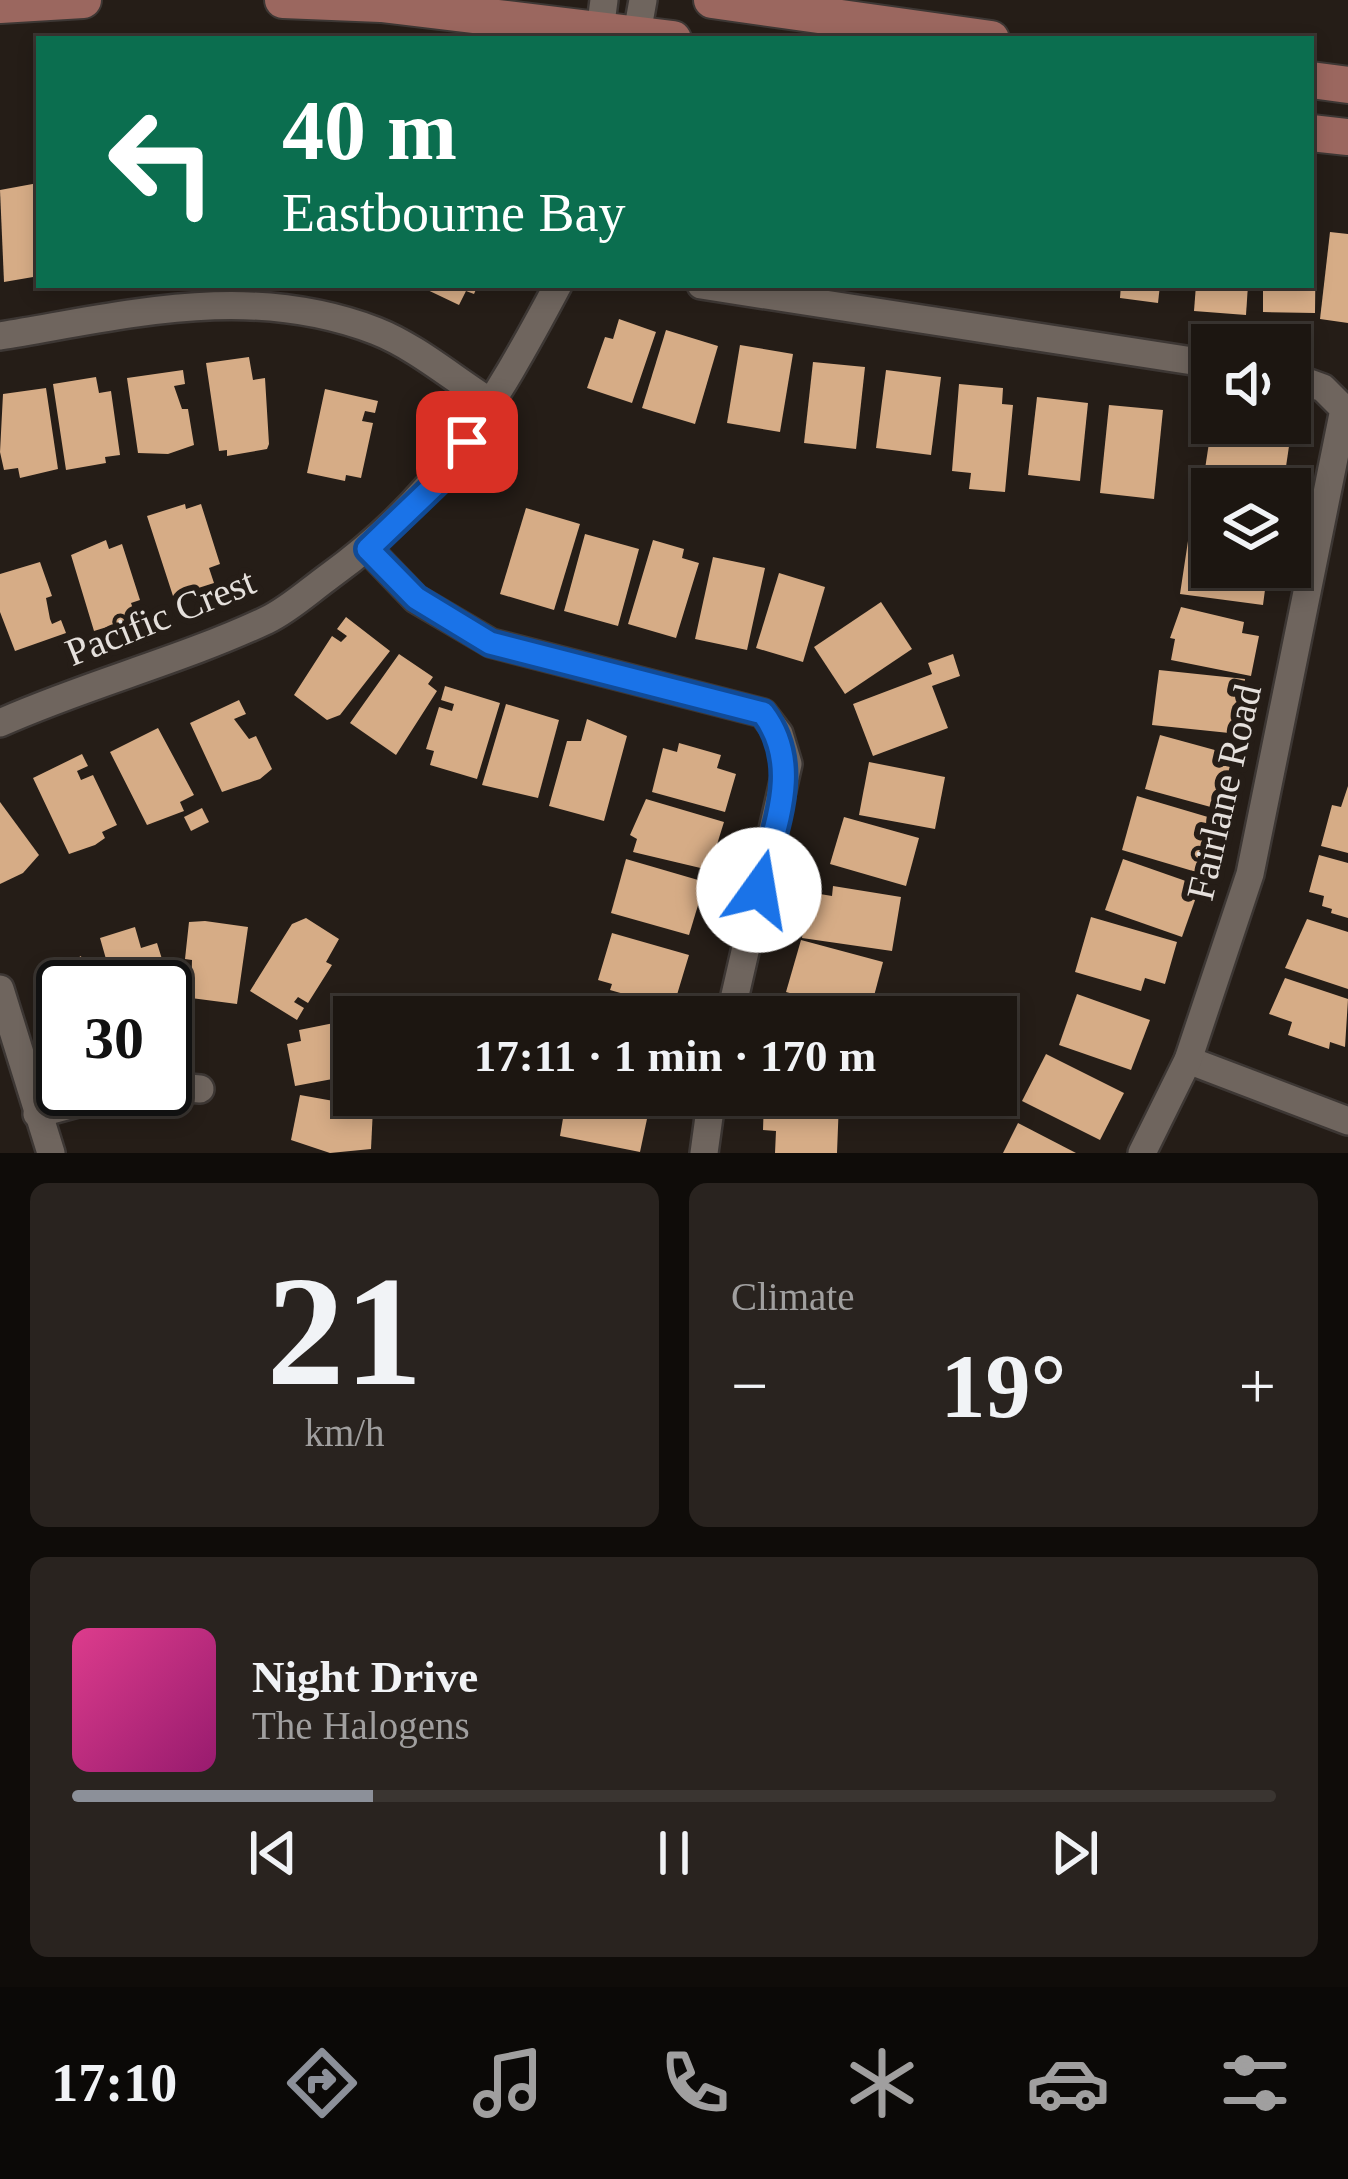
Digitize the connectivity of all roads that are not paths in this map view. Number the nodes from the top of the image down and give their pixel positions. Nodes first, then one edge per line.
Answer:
1 (83, 0) edge
2 (283, 0) edge
3 (712, 0) edge
4 (0, 5) edge
5 (601, 22) edge
6 (648, 28) edge
7 (970, 36) edge
8 (1314, 80) edge
9 (1348, 85) edge
10 (1314, 133) edge
11 (1348, 137) edge
12 (556, 288) edge
13 (720, 288) edge
14 (0, 336) edge
15 (1191, 361) edge
16 (1311, 384) edge
17 (495, 405) junction
18 (368, 549) junction
19 (0, 722) edge
20 (0, 989) edge
21 (735, 996) edge
22 (1188, 1060) junction
23 (192, 1089) edge
24 (200, 1090) dead end
25 (36, 1111) edge
26 (38, 1116) edge
27 (709, 1116) edge
28 (1348, 1120) edge
29 (51, 1153) edge
30 (704, 1153) edge
31 (1142, 1153) edge

1 - 4 main road
2 - 5 main road
3 - 7 main road
5 - 6 main road
8 - 9 main road
10 - 11 main road
12 - 17 street, Pacific Crest
13 - 15 street
14 - 17 street
16 - 22 street, Fairlane Road
17 - 18 street, Pacific Crest
18 - 19 street, Pacific Crest
18 - 21 street
20 - 25 street
22 - 28 street
22 - 31 street, Fairlane Road
23 - 24 street
26 - 29 street
27 - 30 street

